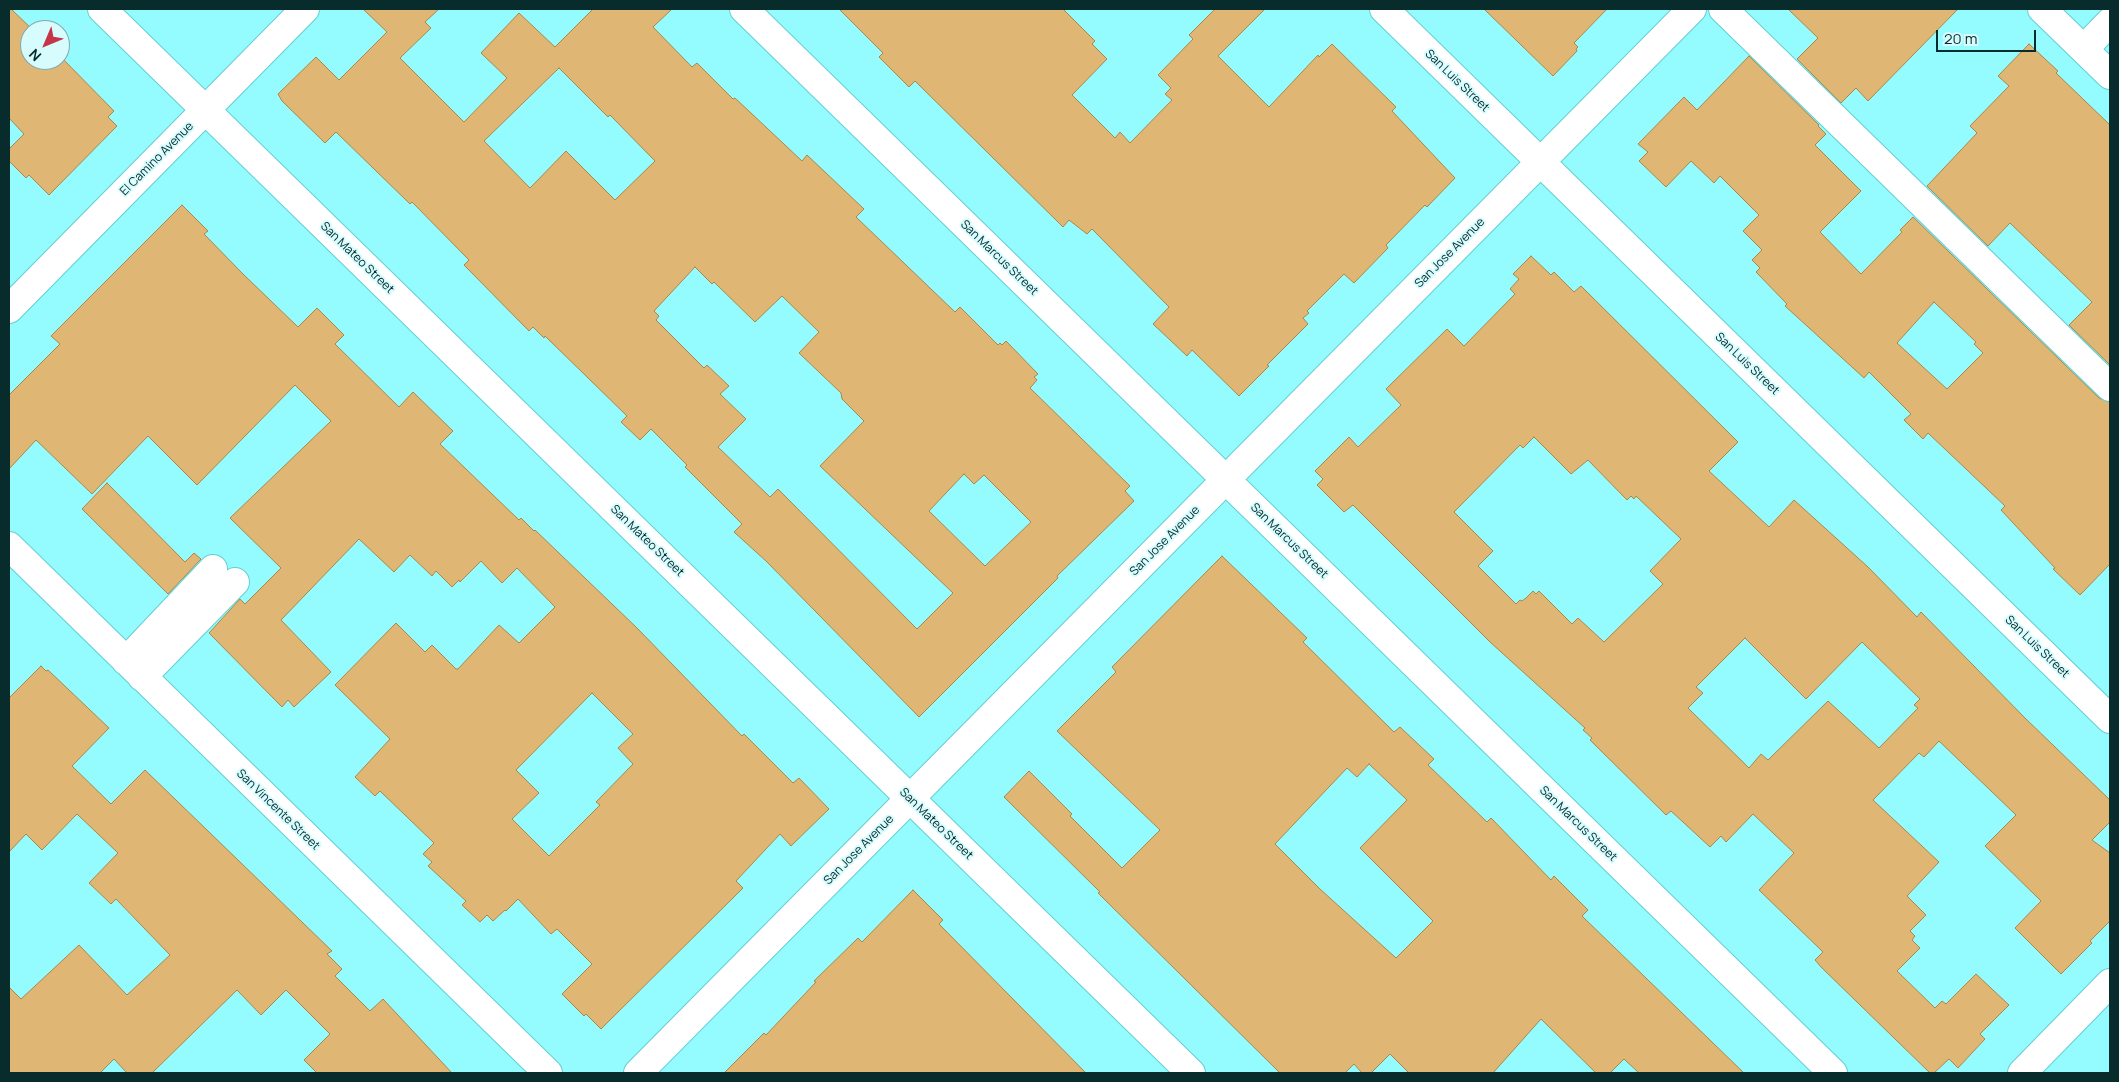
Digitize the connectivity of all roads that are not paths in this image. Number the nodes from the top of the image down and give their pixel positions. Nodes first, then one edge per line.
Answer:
1 (102, 9) edge
2 (305, 9) edge
3 (744, 9) edge
4 (1384, 9) edge
5 (1692, 9) edge
6 (1723, 9) edge
7 (2042, 9) edge
8 (2110, 22) edge
9 (2084, 49) junction
10 (2110, 75) edge
11 (205, 110) junction
12 (1541, 162) junction
13 (9, 309) edge
14 (2110, 387) edge
15 (1226, 480) junction
16 (9, 546) edge
17 (224, 575) dead end
18 (134, 669) junction
19 (2110, 719) edge
20 (910, 799) junction
21 (2110, 983) edge
22 (548, 1073) edge
23 (638, 1073) edge
24 (1191, 1073) edge
25 (1833, 1073) edge
26 (2022, 1073) edge

1 - 11 street, San Mateo Street
2 - 11 street, El Camino Avenue
3 - 15 street, San Marcus Street
4 - 12 street, San Luis Street
5 - 12 street, San Jose Avenue
6 - 14 street
7 - 9 street
8 - 9 street
9 - 10 street
11 - 13 street, El Camino Avenue
11 - 20 street, San Mateo Street
12 - 15 street, San Jose Avenue
12 - 19 street, San Luis Street
15 - 20 street, San Jose Avenue
15 - 25 street, San Marcus Street
16 - 18 street, San Vincente Street
17 - 18 street
18 - 22 street, San Vincente Street
20 - 23 street, San Jose Avenue
20 - 24 street, San Mateo Street
21 - 26 street

